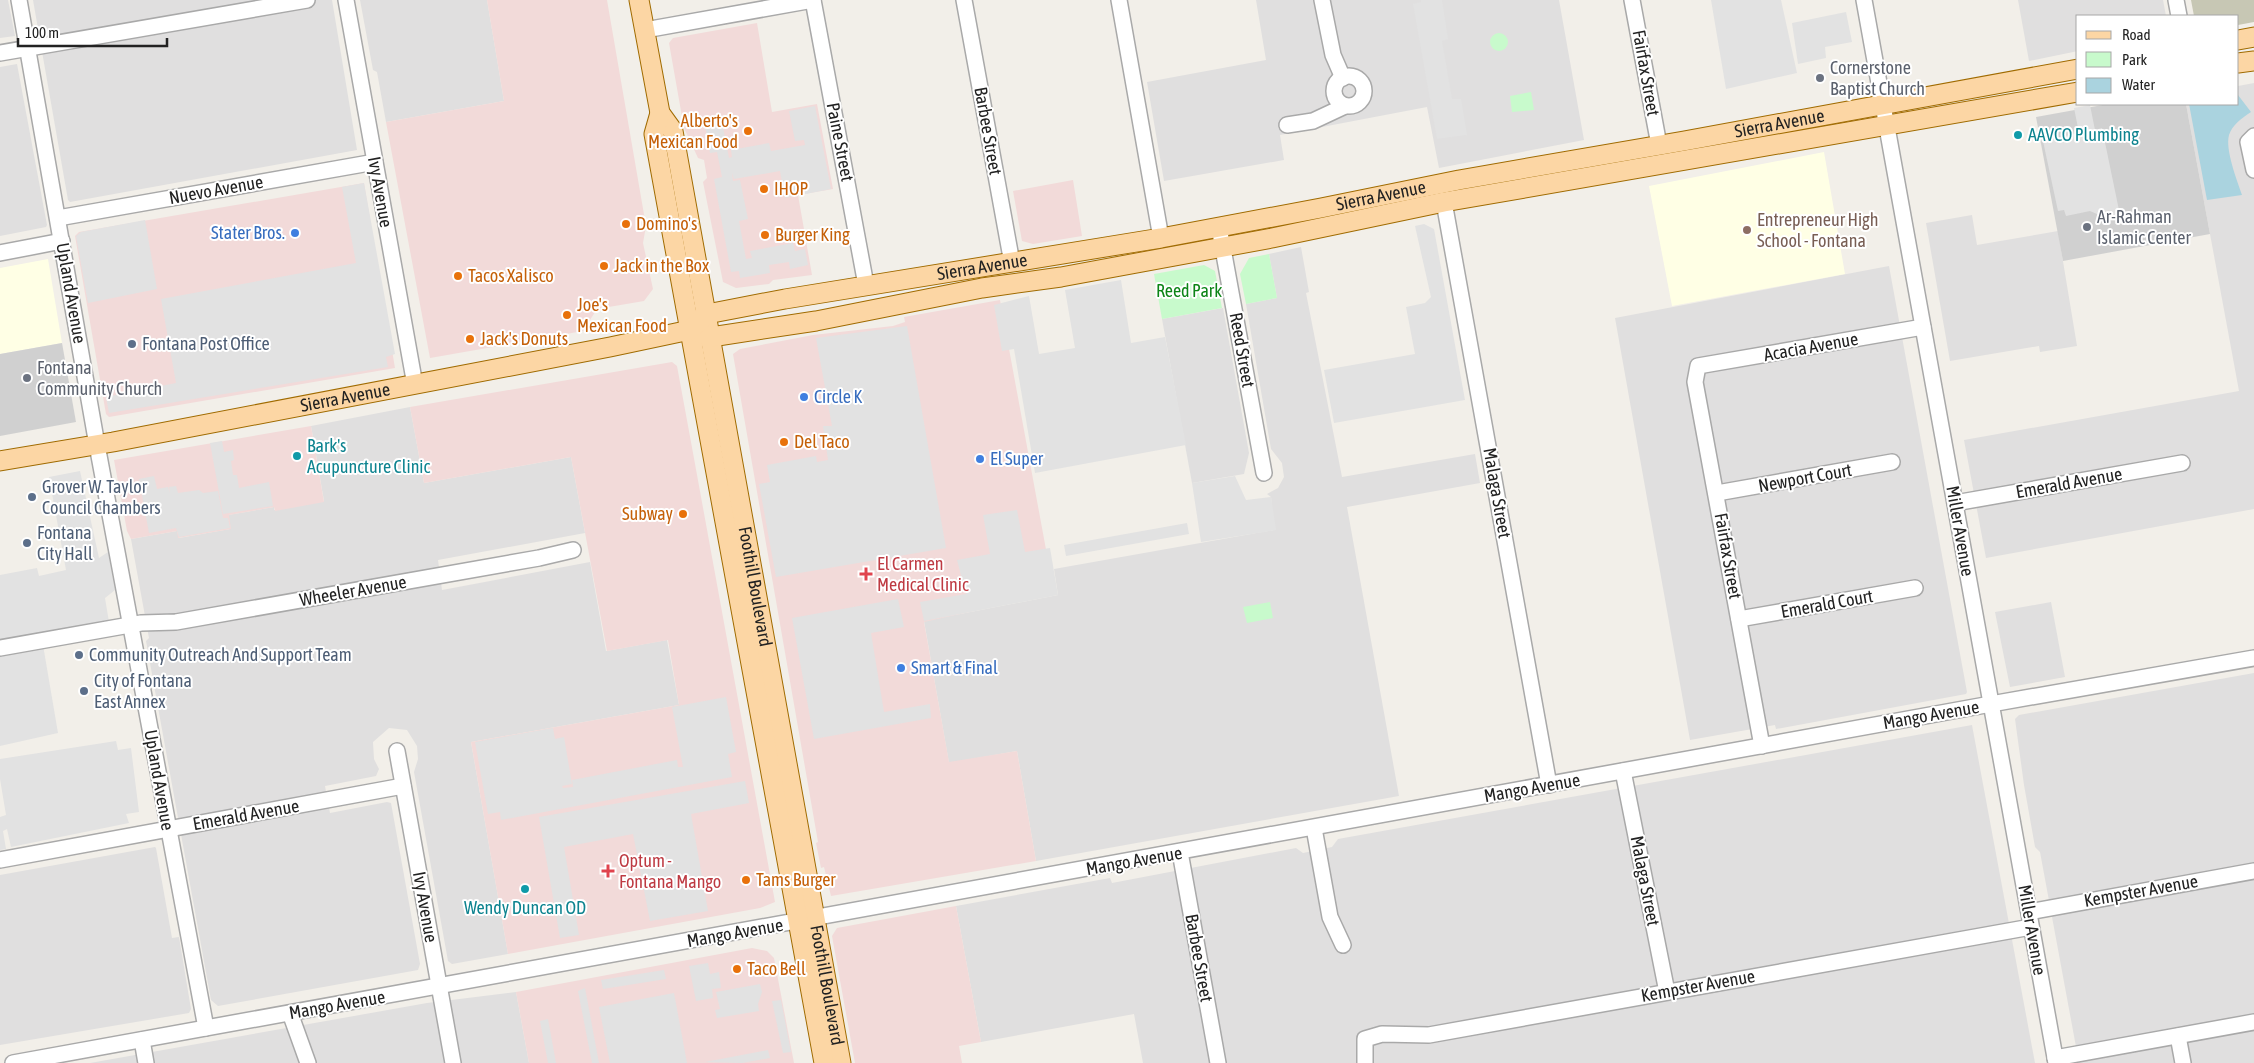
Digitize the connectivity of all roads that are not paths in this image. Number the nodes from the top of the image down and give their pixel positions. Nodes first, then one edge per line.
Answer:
1 (19, 0) edge
2 (307, 0) edge
3 (346, 0) edge
4 (639, 0) edge
5 (813, 0) edge
6 (964, 0) edge
7 (1118, 0) edge
8 (1322, 0) edge
9 (1632, 0) edge
10 (1864, 0) edge
11 (2176, 0) edge
12 (2179, 15) edge
13 (645, 30) junction
14 (2254, 37) edge
15 (2239, 40) edge
16 (28, 48) junction
17 (0, 53) edge
18 (2254, 61) edge
19 (2239, 64) edge
20 (2076, 69) edge
21 (1343, 78) junction
22 (2076, 92) edge
23 (1884, 105) junction
24 (1345, 106) junction
25 (660, 113) junction
26 (1287, 125) dead end
27 (1887, 125) junction
28 (2251, 139) edge
29 (1659, 145) junction
30 (375, 162) junction
31 (2254, 170) edge
32 (1444, 202) junction
33 (58, 218) junction
34 (1219, 227) junction
35 (1161, 238) junction
36 (62, 242) junction
37 (1223, 247) junction
38 (0, 253) edge
39 (1012, 263) junction
40 (866, 285) junction
41 (707, 314) junction
42 (1923, 327) junction
43 (690, 330) junction
44 (710, 337) junction
45 (1698, 366) joint
46 (415, 385) junction
47 (97, 444) junction
48 (0, 461) edge
49 (1892, 462) dead end
50 (2182, 463) dead end
51 (1264, 473) dead end
52 (1717, 494) junction
53 (1955, 504) junction
54 (574, 550) dead end
55 (1915, 588) dead end
56 (1739, 619) junction
57 (131, 624) junction
58 (0, 648) edge
59 (2254, 658) edge
60 (1991, 704) junction
61 (1762, 746) junction
62 (397, 751) dead end
63 (1623, 771) junction
64 (1549, 785) junction
65 (402, 786) junction
66 (1314, 828) junction
67 (168, 829) junction
68 (1180, 852) junction
69 (0, 860) edge
70 (2254, 871) edge
71 (2030, 919) junction
72 (807, 920) junction
73 (1343, 945) dead end
74 (439, 986) junction
75 (1667, 992) junction
76 (290, 1013) junction
77 (2254, 1022) edge
78 (206, 1028) junction
79 (2178, 1036) junction
80 (142, 1040) junction
81 (2055, 1060) edge
82 (14, 1063) edge
83 (146, 1063) edge
84 (308, 1063) edge
85 (453, 1063) edge
86 (824, 1063) edge
87 (841, 1063) edge
88 (1218, 1063) edge
89 (1365, 1063) edge
90 (2183, 1063) edge

1 - 16 street, Upland Avenue
2 - 16 street
3 - 30 street, Ivy Avenue
4 - 13 main road, Foothill Boulevard
5 - 13 street
5 - 40 street, Paine Street
6 - 39 street, Barbee Street
7 - 35 street
8 - 21 street
9 - 29 street, Fairfax Street
10 - 23 street, Miller Avenue
11 - 12 street
13 - 25 main road, Foothill Boulevard
14 - 15 main road
16 - 17 street
16 - 33 street, Upland Avenue
18 - 19 main road
20 - 23 main road, Sierra Avenue
21 - 24 street
21 - 24 street
22 - 27 main road, Sierra Avenue
23 - 27 street, Miller Avenue
23 - 29 main road, Sierra Avenue
24 - 26 street
25 - 41 main road, Foothill Boulevard
25 - 43 main road, Foothill Boulevard
27 - 32 main road, Sierra Avenue
27 - 42 street, Miller Avenue
28 - 31 street
29 - 34 main road, Sierra Avenue
30 - 33 street, Nuevo Avenue
30 - 46 street, Ivy Avenue
32 - 37 main road, Sierra Avenue
32 - 64 street, Malaga Street
33 - 36 street, Upland Avenue
34 - 35 main road, Sierra Avenue
34 - 37 street, Reed Street
35 - 39 main road, Sierra Avenue
36 - 38 street
36 - 47 street, Upland Avenue
37 - 44 main road, Sierra Avenue
37 - 51 street, Reed Street
39 - 40 main road, Sierra Avenue
40 - 41 main road, Sierra Avenue
41 - 43 main road
41 - 44 main road, Foothill Boulevard
42 - 45 street, Acacia Avenue
42 - 53 street, Miller Avenue
43 - 44 main road, Sierra Avenue
43 - 46 main road, Sierra Avenue
43 - 72 main road, Foothill Boulevard
44 - 72 main road, Foothill Boulevard
45 - 52 street, Fairfax Street
46 - 47 main road, Sierra Avenue
47 - 48 main road, Sierra Avenue
47 - 57 street, Upland Avenue
49 - 52 street, Newport Court
50 - 53 street, Emerald Avenue
52 - 56 street, Fairfax Street
53 - 60 street, Miller Avenue
54 - 57 street, Wheeler Avenue
55 - 56 street, Emerald Court
56 - 61 street, Fairfax Street
57 - 58 street, Wheeler Avenue
57 - 67 street, Upland Avenue
59 - 60 street, Mango Avenue
60 - 61 street, Mango Avenue
60 - 71 street, Miller Avenue
61 - 63 street, Mango Avenue
62 - 65 street, Ivy Avenue
63 - 64 street, Mango Avenue
63 - 75 street, Malaga Street
64 - 66 street, Mango Avenue
65 - 67 street, Emerald Avenue
65 - 74 street, Ivy Avenue
66 - 68 street, Mango Avenue
66 - 73 street
67 - 69 street, Emerald Avenue
67 - 78 street, Upland Avenue
68 - 72 street, Mango Avenue
68 - 88 street, Barbee Street
70 - 71 street, Kempster Avenue
71 - 75 street, Kempster Avenue
71 - 81 street, Miller Avenue
72 - 74 street, Mango Avenue
72 - 86 main road
72 - 87 main road, Foothill Boulevard
74 - 76 street, Mango Avenue
74 - 85 street, Ivy Avenue
75 - 89 street, Kempster Avenue
76 - 78 street, Mango Avenue
76 - 84 street
77 - 79 street
78 - 80 street, Mango Avenue
79 - 81 street
79 - 90 street
80 - 82 street, Mango Avenue
80 - 83 street

